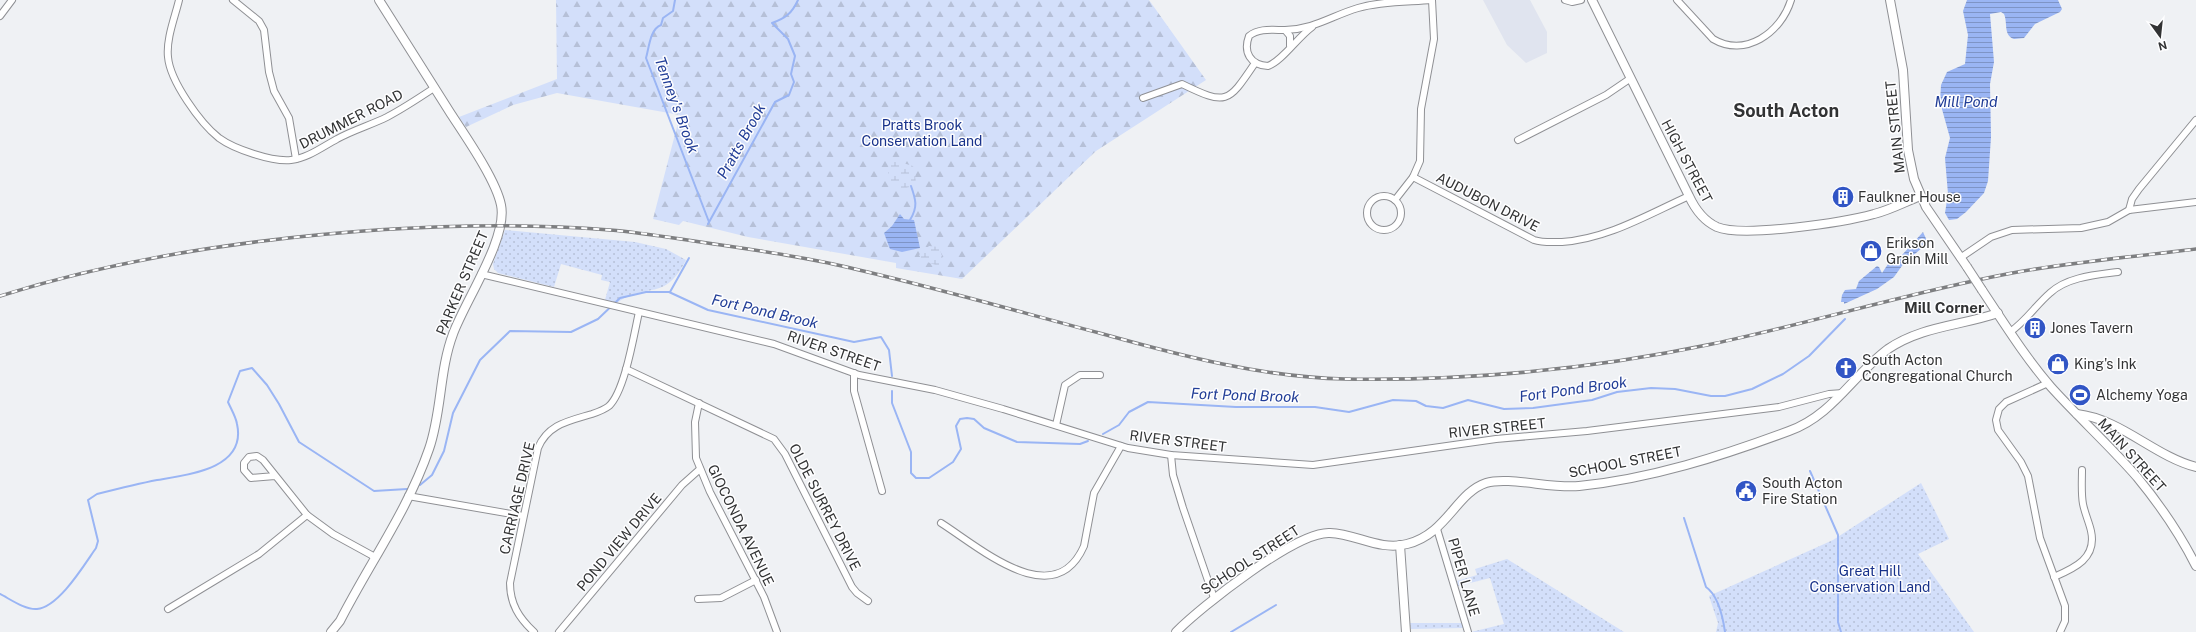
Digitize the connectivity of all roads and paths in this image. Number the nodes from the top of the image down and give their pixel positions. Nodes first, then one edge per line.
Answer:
1 (12, 0) edge
2 (179, 0) edge
3 (233, 0) edge
4 (379, 0) edge
5 (1432, 0) edge
6 (1565, 0) edge
7 (1581, 0) edge
8 (1592, 0) edge
9 (1677, 0) edge
10 (1791, 0) edge
11 (1890, 0) edge
12 (0, 16) edge
13 (1312, 27) junction
14 (1285, 30) junction
15 (1290, 46) junction
16 (1255, 63) junction
17 (1631, 78) junction
18 (434, 88) junction
19 (1142, 98) dead end
20 (2196, 120) edge
21 (1518, 140) dead end
22 (296, 159) junction
23 (1413, 177) junction
24 (1689, 196) junction
25 (1920, 196) junction
26 (1395, 200) junction
27 (2196, 202) edge
28 (2129, 210) junction
29 (1960, 258) junction
30 (2118, 272) dead end
31 (481, 274) junction
32 (639, 312) junction
33 (1998, 313) junction
34 (2010, 332) junction
35 (626, 369) junction
36 (854, 373) junction
37 (1100, 375) dead end
38 (2048, 383) junction
39 (1843, 393) junction
40 (699, 403) junction
41 (2077, 414) junction
42 (1056, 425) junction
43 (1122, 446) junction
44 (1171, 455) junction
45 (2196, 467) edge
46 (700, 469) junction
47 (2082, 470) dead end
48 (275, 476) junction
49 (882, 491) dead end
50 (408, 496) junction
51 (307, 515) junction
52 (523, 516) junction
53 (941, 523) dead end
54 (1437, 529) junction
55 (1400, 546) junction
56 (375, 557) junction
57 (2196, 566) edge
58 (2054, 577) junction
59 (756, 580) junction
60 (1214, 598) junction
61 (698, 599) dead end
62 (868, 600) dead end
63 (168, 609) dead end
64 (331, 632) edge
65 (534, 632) edge
66 (559, 632) edge
67 (777, 632) edge
68 (1176, 632) edge
69 (1406, 632) edge
70 (1468, 632) edge
71 (2060, 632) edge

1 - 12 street
2 - 22 street, DRUMMER ROAD
3 - 22 street
4 - 18 street, PARKER STREET
5 - 13 street
5 - 23 street, AUDUBON DRIVE
6 - 7 street
8 - 17 street, HIGH STREET
9 - 10 street
11 - 25 street, MAIN STREET
13 - 14 street
13 - 15 street
14 - 15 street
14 - 16 street
15 - 16 street
16 - 19 street
17 - 21 street
17 - 24 street, HIGH STREET
18 - 22 street, DRUMMER ROAD
18 - 31 street, PARKER STREET
20 - 28 street
23 - 24 street, AUDUBON DRIVE
23 - 26 street, AUDUBON DRIVE
24 - 25 street, HIGH STREET
25 - 29 street, MAIN STREET
26 - 26 street
27 - 28 street
28 - 29 street
29 - 33 street, MAIN STREET, bridge
30 - 34 street
31 - 32 street, RIVER STREET
31 - 50 street, PARKER STREET
32 - 35 street, CARRIAGE DRIVE
32 - 36 street, RIVER STREET
33 - 34 street, MAIN STREET
33 - 39 street, SCHOOL STREET
34 - 38 street, MAIN STREET
35 - 40 street, OLDE SURREY DRIVE
35 - 52 street, CARRIAGE DRIVE
36 - 42 street, RIVER STREET
36 - 49 street
37 - 42 street
38 - 41 street, MAIN STREET
38 - 58 street
39 - 44 street, RIVER STREET
39 - 54 street, SCHOOL STREET
40 - 46 street, GIOCONDA AVENUE
40 - 62 street, OLDE SURREY DRIVE
41 - 45 street
41 - 57 street, MAIN STREET
42 - 43 street, RIVER STREET
43 - 44 street, RIVER STREET
43 - 53 street
44 - 60 street
46 - 59 street, GIOCONDA AVENUE
46 - 66 street, POND VIEW DRIVE
47 - 58 street
48 - 48 street
48 - 51 street
50 - 52 street
50 - 56 street, PARKER STREET
51 - 56 street
51 - 63 street
52 - 65 street, CARRIAGE DRIVE
54 - 55 street, SCHOOL STREET
54 - 70 street, PIPER LANE
55 - 60 street, SCHOOL STREET
55 - 69 street
56 - 64 street, PARKER STREET
58 - 71 street
59 - 61 street
59 - 67 street, GIOCONDA AVENUE
60 - 68 street, SCHOOL STREET

